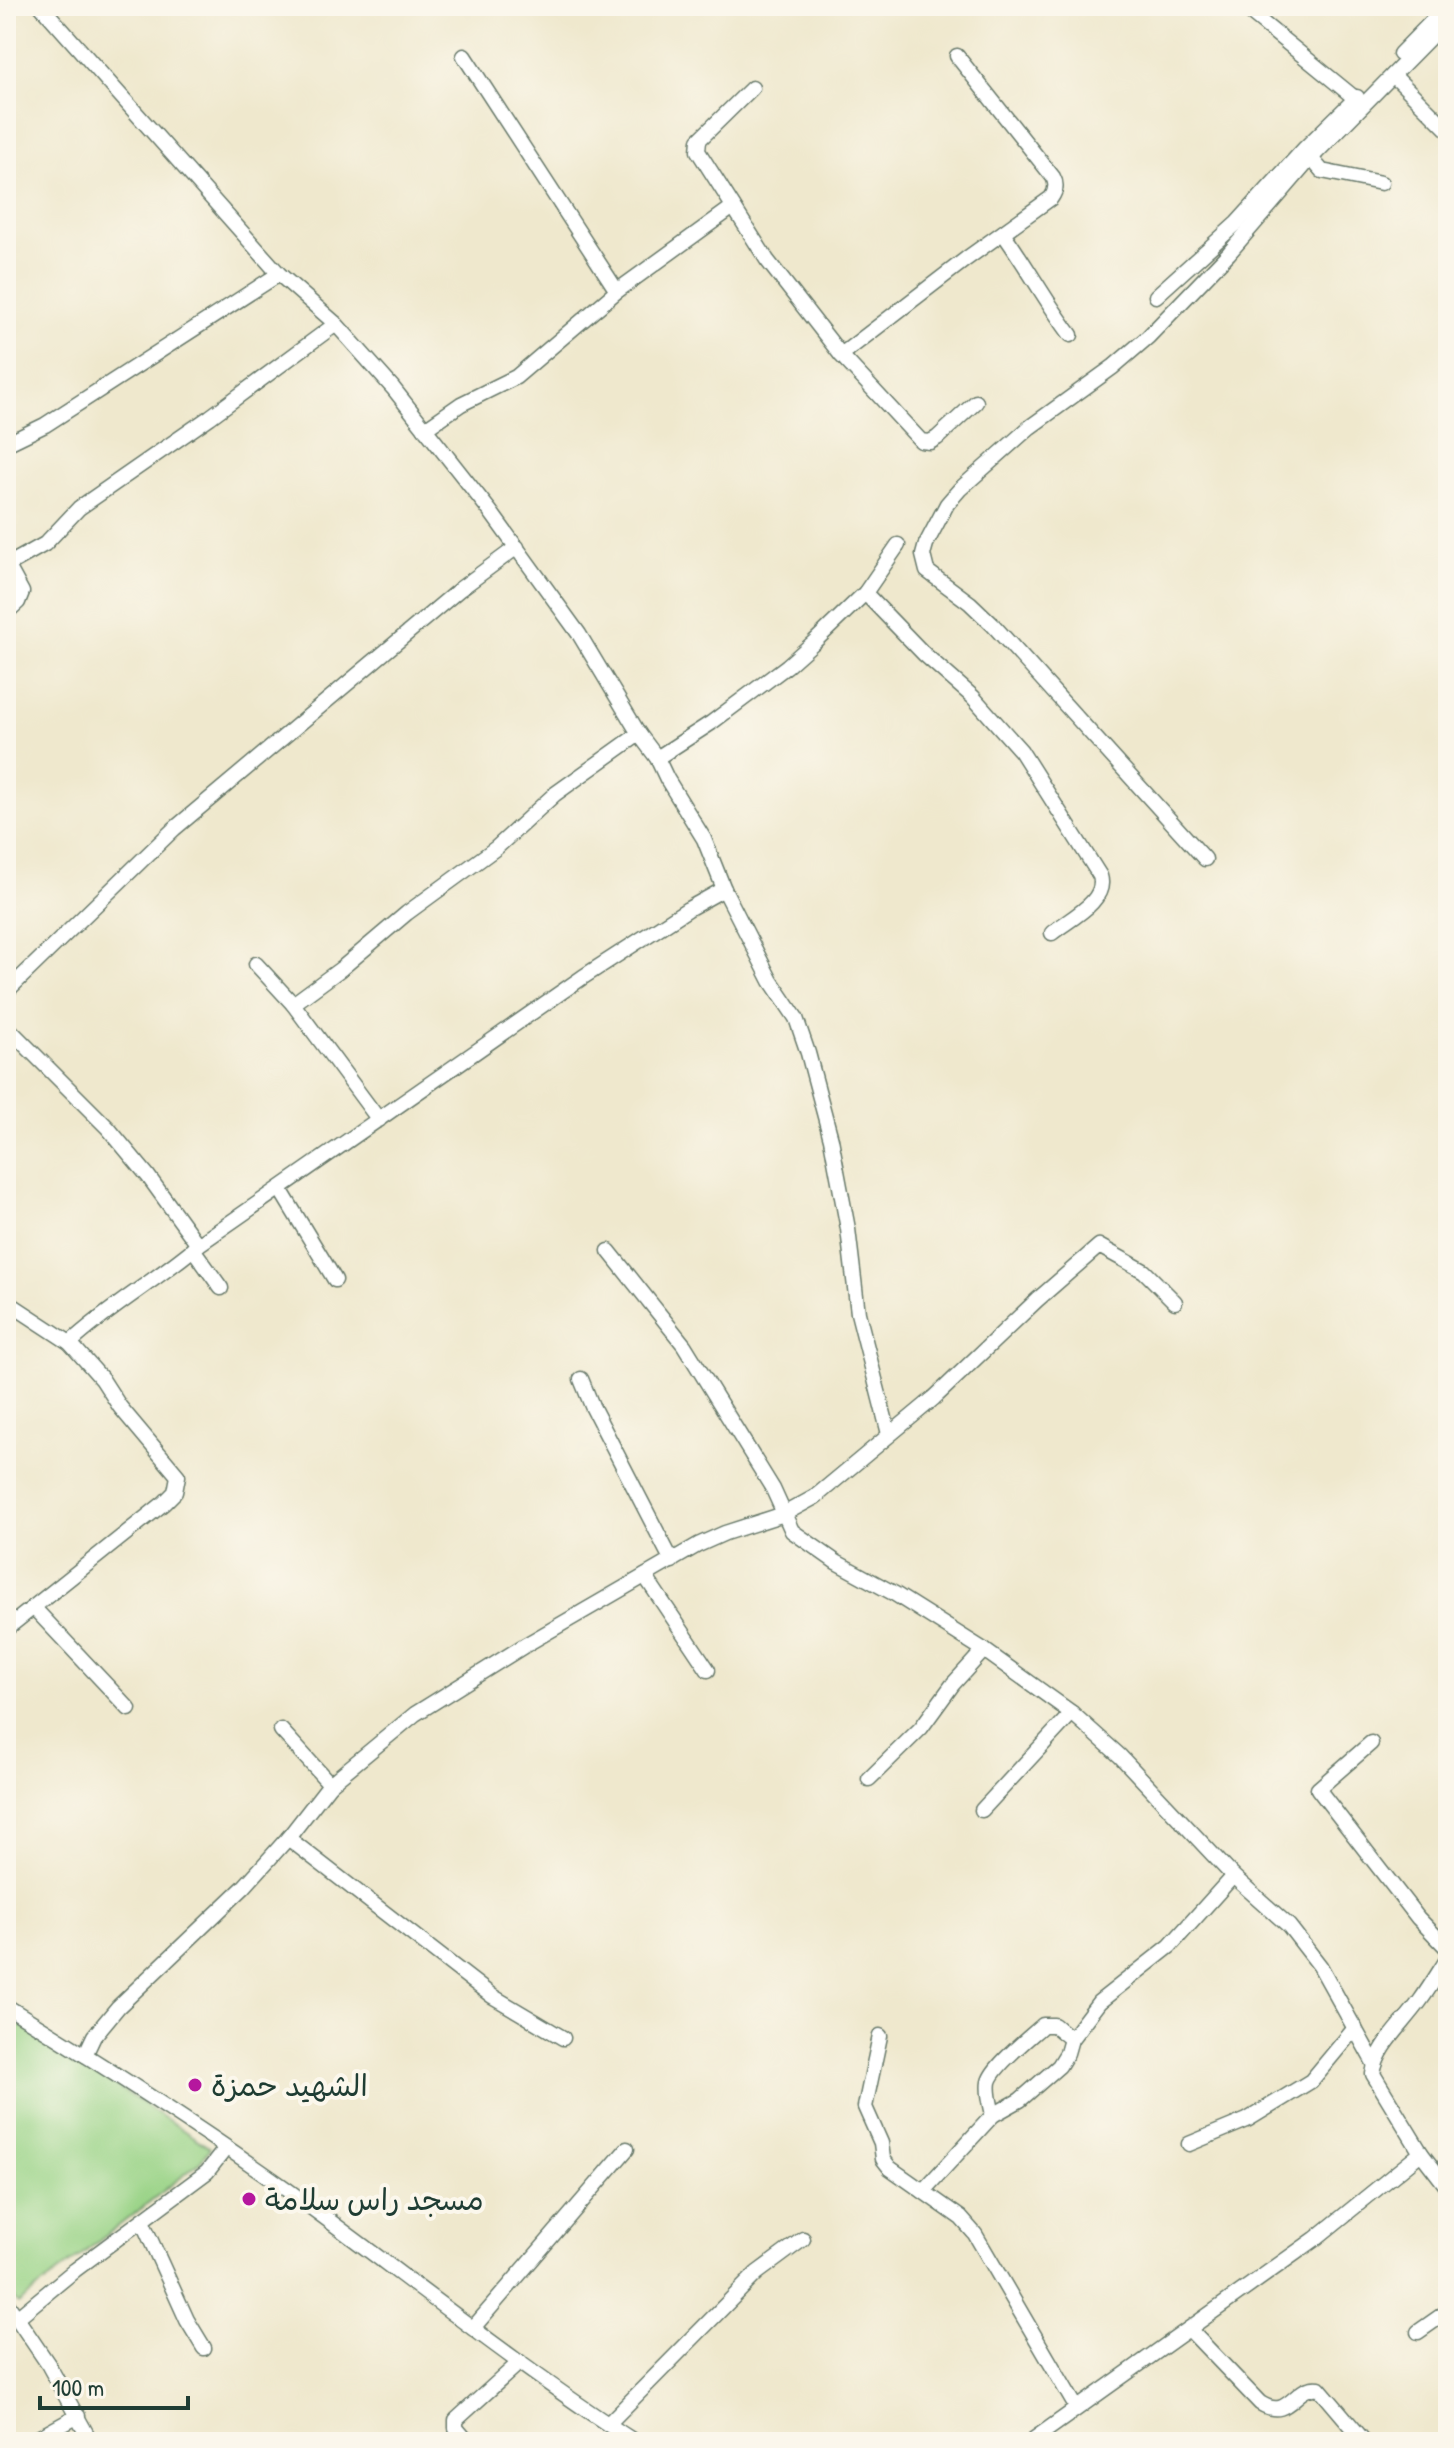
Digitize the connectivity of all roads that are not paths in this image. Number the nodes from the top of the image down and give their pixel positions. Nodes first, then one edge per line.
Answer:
1 (41, 6) edge
2 (1242, 6) edge
3 (1447, 6) edge
4 (1448, 19) edge
5 (464, 56) dead end
6 (957, 56) dead end
7 (1393, 75) junction
8 (752, 88) dead end
9 (1356, 99) junction
10 (1448, 130) edge
11 (1311, 158) junction
12 (1381, 183) dead end
13 (733, 207) junction
14 (1003, 233) junction
15 (279, 274) junction
16 (617, 291) junction
17 (1156, 296) dead end
18 (336, 324) junction
19 (1071, 335) dead end
20 (841, 355) junction
21 (976, 402) dead end
22 (425, 429) junction
23 (6, 444) edge
24 (898, 545) dead end
25 (517, 547) junction
26 (865, 593) junction
27 (6, 613) edge
28 (639, 734) junction
29 (657, 758) junction
30 (1205, 859) dead end
31 (724, 889) junction
32 (1052, 933) dead end
33 (256, 964) dead end
34 (6, 992) edge
35 (293, 1004) junction
36 (6, 1026) edge
37 (379, 1120) junction
38 (280, 1189) junction
39 (195, 1247) junction
40 (609, 1251) dead end
41 (335, 1280) dead end
42 (221, 1288) dead end
43 (6, 1301) edge
44 (1175, 1302) dead end
45 (70, 1343) junction
46 (581, 1379) dead end
47 (889, 1434) junction
48 (784, 1514) junction
49 (672, 1561) junction
50 (645, 1576) junction
51 (33, 1607) junction
52 (6, 1629) edge
53 (984, 1650) junction
54 (708, 1670) dead end
55 (129, 1709) dead end
56 (1072, 1713) junction
57 (281, 1730) dead end
58 (1371, 1743) dead end
59 (869, 1779) dead end
60 (330, 1784) junction
61 (982, 1810) dead end
62 (288, 1838) junction
63 (1233, 1876) junction
64 (1448, 1949) edge
65 (1448, 1958) edge
66 (6, 2006) edge
67 (1355, 2028) junction
68 (880, 2036) dead end
69 (563, 2038) dead end
70 (1071, 2039) junction
71 (85, 2055) junction
72 (1374, 2063) junction
73 (993, 2115) junction
74 (1189, 2144) dead end
75 (226, 2148) junction
76 (627, 2149) dead end
77 (1421, 2153) junction
78 (1448, 2188) edge
79 (923, 2191) junction
80 (142, 2221) junction
81 (803, 2239) dead end
82 (6, 2302) edge
83 (1448, 2311) edge
84 (18, 2317) junction
85 (473, 2328) junction
86 (1189, 2329) junction
87 (1418, 2332) dead end
88 (204, 2348) dead end
89 (520, 2362) junction
90 (1076, 2407) junction
91 (78, 2416) junction
92 (608, 2424) junction
93 (31, 2442) edge
94 (91, 2442) edge
95 (468, 2442) edge
96 (635, 2442) edge
97 (1030, 2442) edge
98 (1365, 2442) edge

1 - 15 street
2 - 9 street
3 - 9 street
4 - 7 street
5 - 16 street
6 - 14 street
7 - 10 street
7 - 11 street
8 - 13 street
9 - 17 street
11 - 12 street
11 - 30 street
13 - 16 street
13 - 20 street
14 - 19 street
14 - 20 street
15 - 18 street
15 - 23 street
16 - 22 street
18 - 22 street
18 - 27 street
20 - 21 street
22 - 25 street
24 - 26 street
25 - 28 street
25 - 34 street
26 - 29 street
26 - 32 street
28 - 29 street
28 - 35 street
29 - 31 street
31 - 37 street
31 - 47 street
33 - 35 street
35 - 37 street
36 - 39 street
37 - 38 street
38 - 39 street
38 - 41 street
39 - 42 street
39 - 45 street
40 - 48 street
43 - 45 street
44 - 47 street
45 - 51 street
46 - 49 street
47 - 48 street
48 - 49 street
48 - 53 street
49 - 50 street
50 - 54 street
50 - 60 street
51 - 52 street
51 - 55 street
53 - 56 street
53 - 59 street
56 - 61 street
56 - 63 street
57 - 60 street
58 - 64 street
60 - 62 street
62 - 69 street
62 - 71 street
63 - 67 street
63 - 70 street
65 - 72 street
66 - 71 street
67 - 72 street
67 - 74 street
68 - 79 street
70 - 73 street
70 - 73 street
71 - 75 street
72 - 77 street
73 - 79 street
75 - 80 street
75 - 85 street
76 - 85 street
77 - 78 street
77 - 86 street
79 - 90 street
80 - 84 street
80 - 88 street
81 - 92 street
82 - 84 street
83 - 87 street
84 - 91 street
85 - 89 street
86 - 90 street
86 - 98 street
89 - 92 street
89 - 95 street
90 - 97 street
91 - 93 street
91 - 94 street
92 - 96 street

